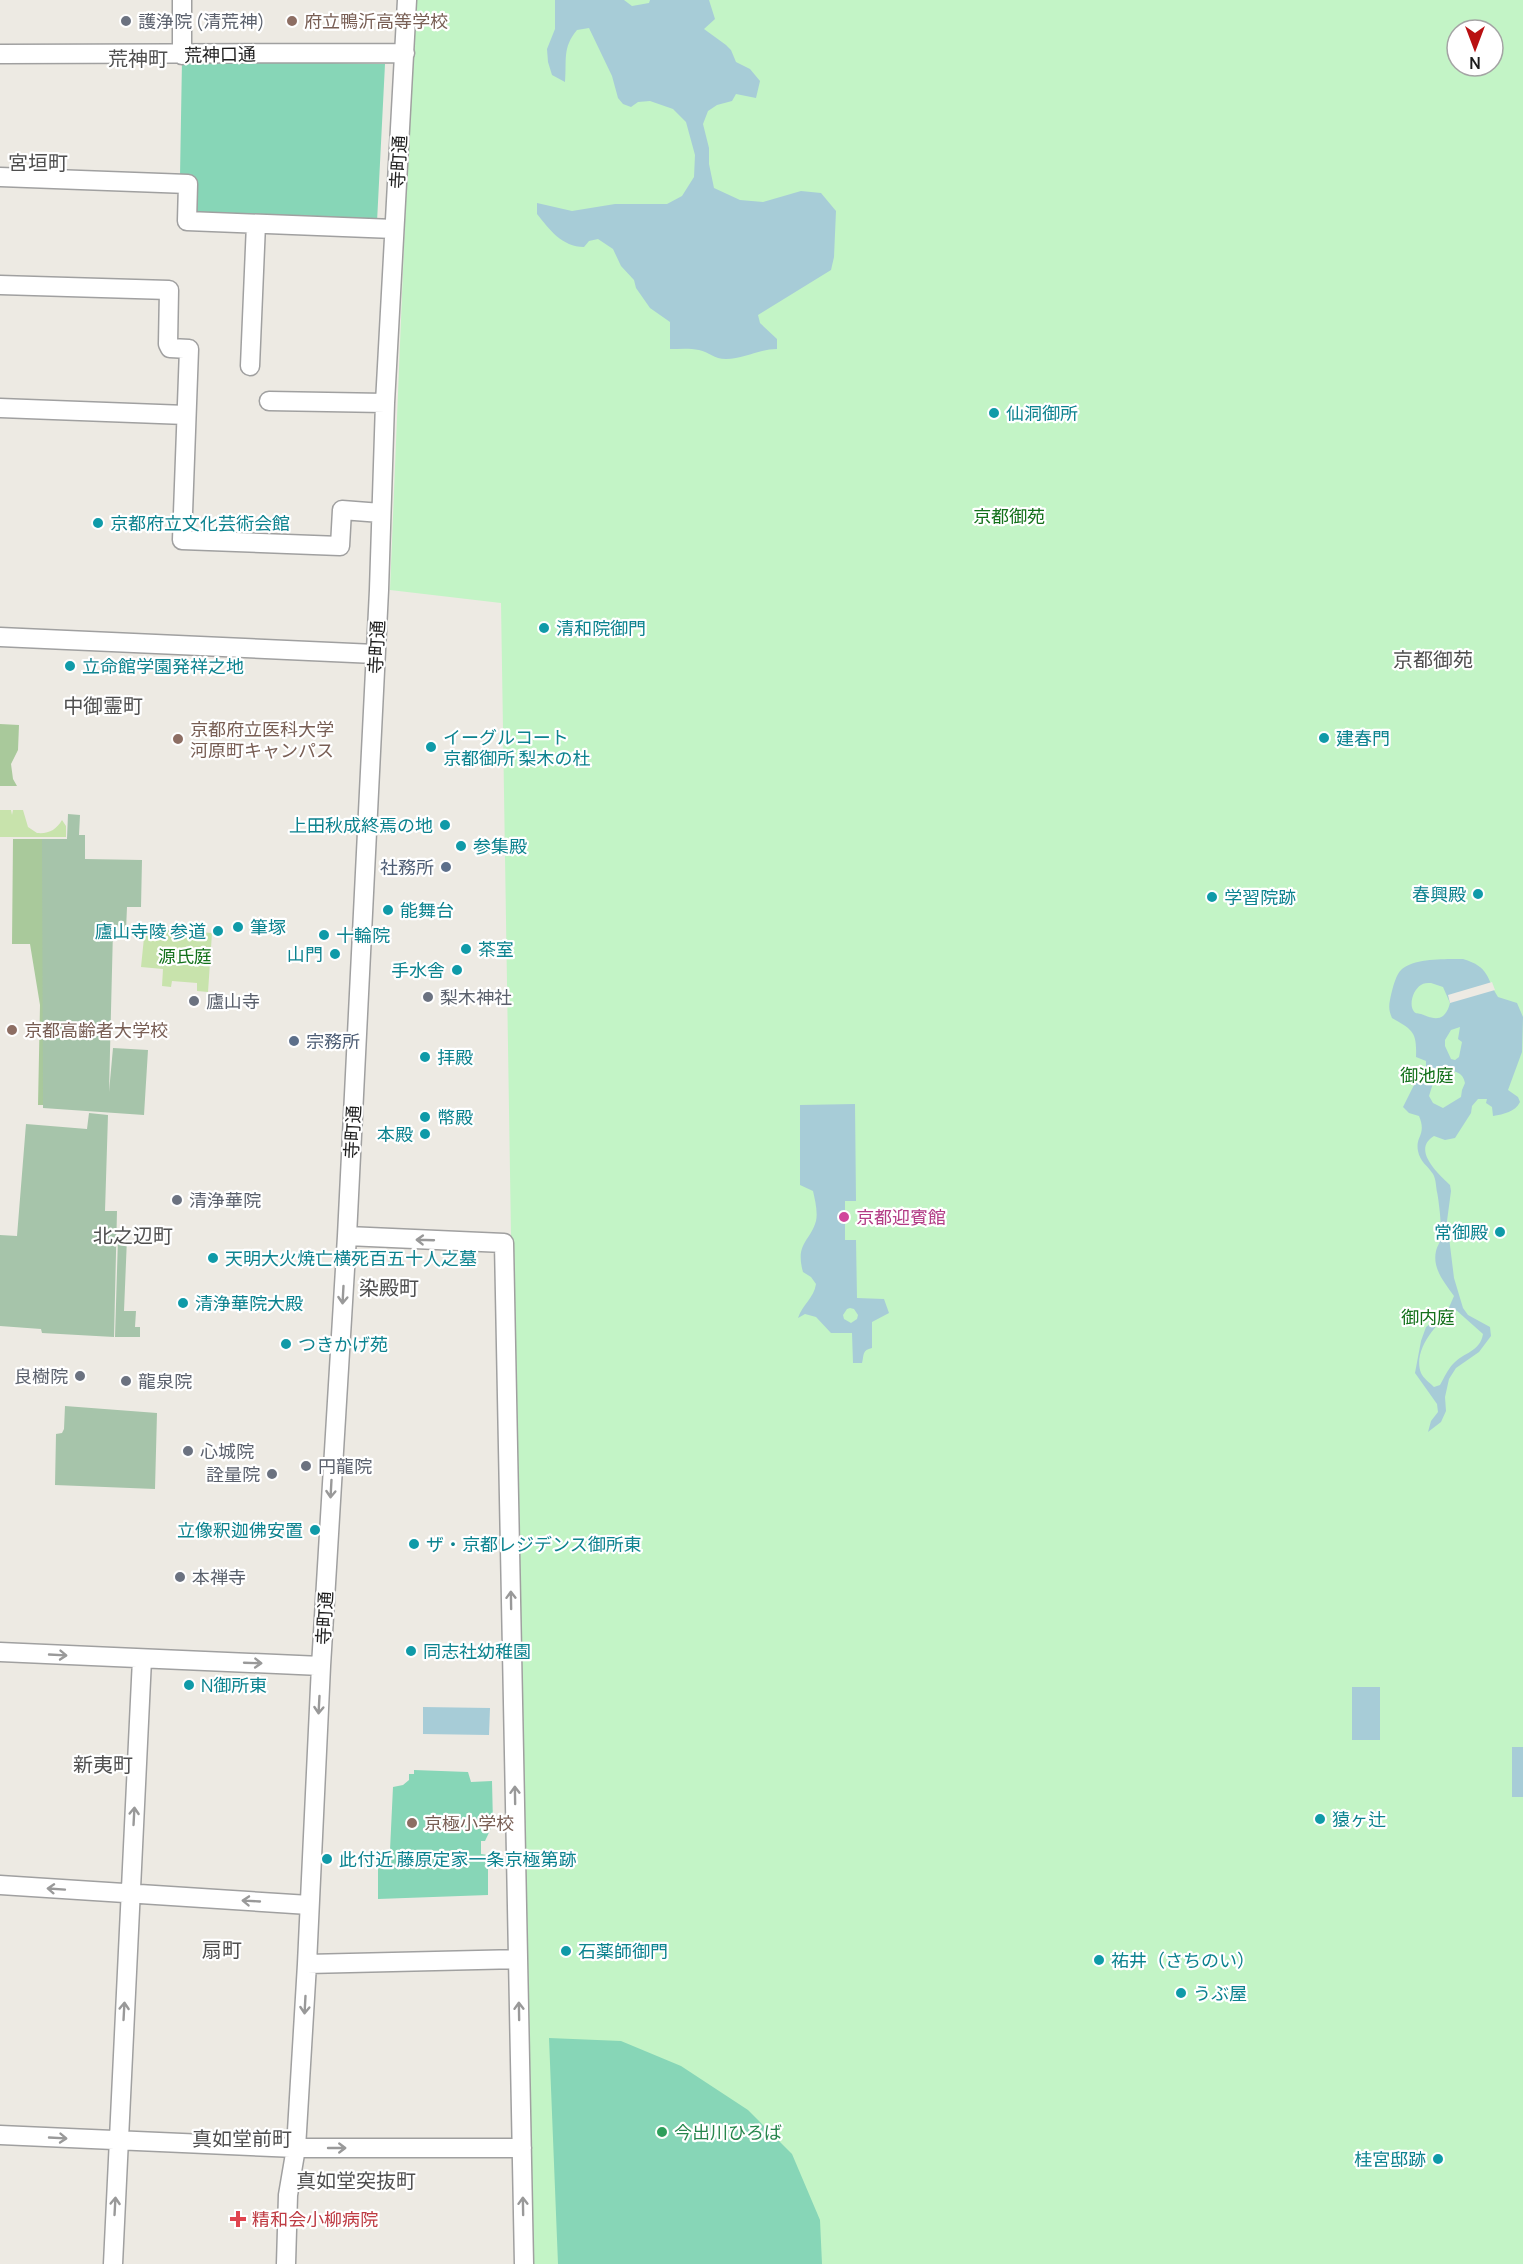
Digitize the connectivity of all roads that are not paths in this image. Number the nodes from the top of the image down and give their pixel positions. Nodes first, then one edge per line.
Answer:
1 (182, 0) edge
2 (407, 0) edge
3 (405, 53) junction
4 (0, 54) edge
5 (182, 55) junction
6 (0, 177) edge
7 (256, 224) junction
8 (394, 229) junction
9 (0, 285) edge
10 (250, 366) dead end
11 (268, 401) dead end
12 (385, 403) junction
13 (0, 408) edge
14 (186, 414) junction
15 (381, 513) junction
16 (0, 637) edge
17 (375, 654) junction
18 (347, 1236) junction
19 (0, 1652) edge
20 (142, 1659) junction
21 (321, 1666) junction
22 (0, 1885) edge
23 (130, 1894) junction
24 (309, 1905) junction
25 (518, 1959) junction
26 (307, 1964) junction
27 (0, 2135) edge
28 (118, 2140) junction
29 (296, 2148) junction
30 (522, 2148) junction
31 (113, 2264) edge
32 (286, 2264) edge
33 (524, 2264) edge

1 - 5 street
2 - 3 street, 寺町通
3 - 5 street, 荒神口通
3 - 8 street, 寺町通
4 - 5 street, 荒神口通
6 - 7 street
7 - 8 street
7 - 10 street
8 - 12 street, 寺町通
9 - 14 street
11 - 12 street
12 - 15 street, 寺町通
13 - 14 street
14 - 15 street
15 - 17 street, 寺町通
16 - 17 street
17 - 18 street, 寺町通
18 -> 21 street, 寺町通
25 -> 18 street
19 -> 20 street
20 -> 21 street
23 -> 20 street
21 -> 24 street, 寺町通
23 -> 22 street
24 -> 23 street
28 -> 23 street
24 - 26 street, 寺町通
25 - 26 street
30 -> 25 street
26 -> 29 street, 寺町通
27 -> 28 street
28 - 29 street
31 -> 28 street
29 -> 30 street
29 - 32 street, 寺町通
33 -> 30 street

